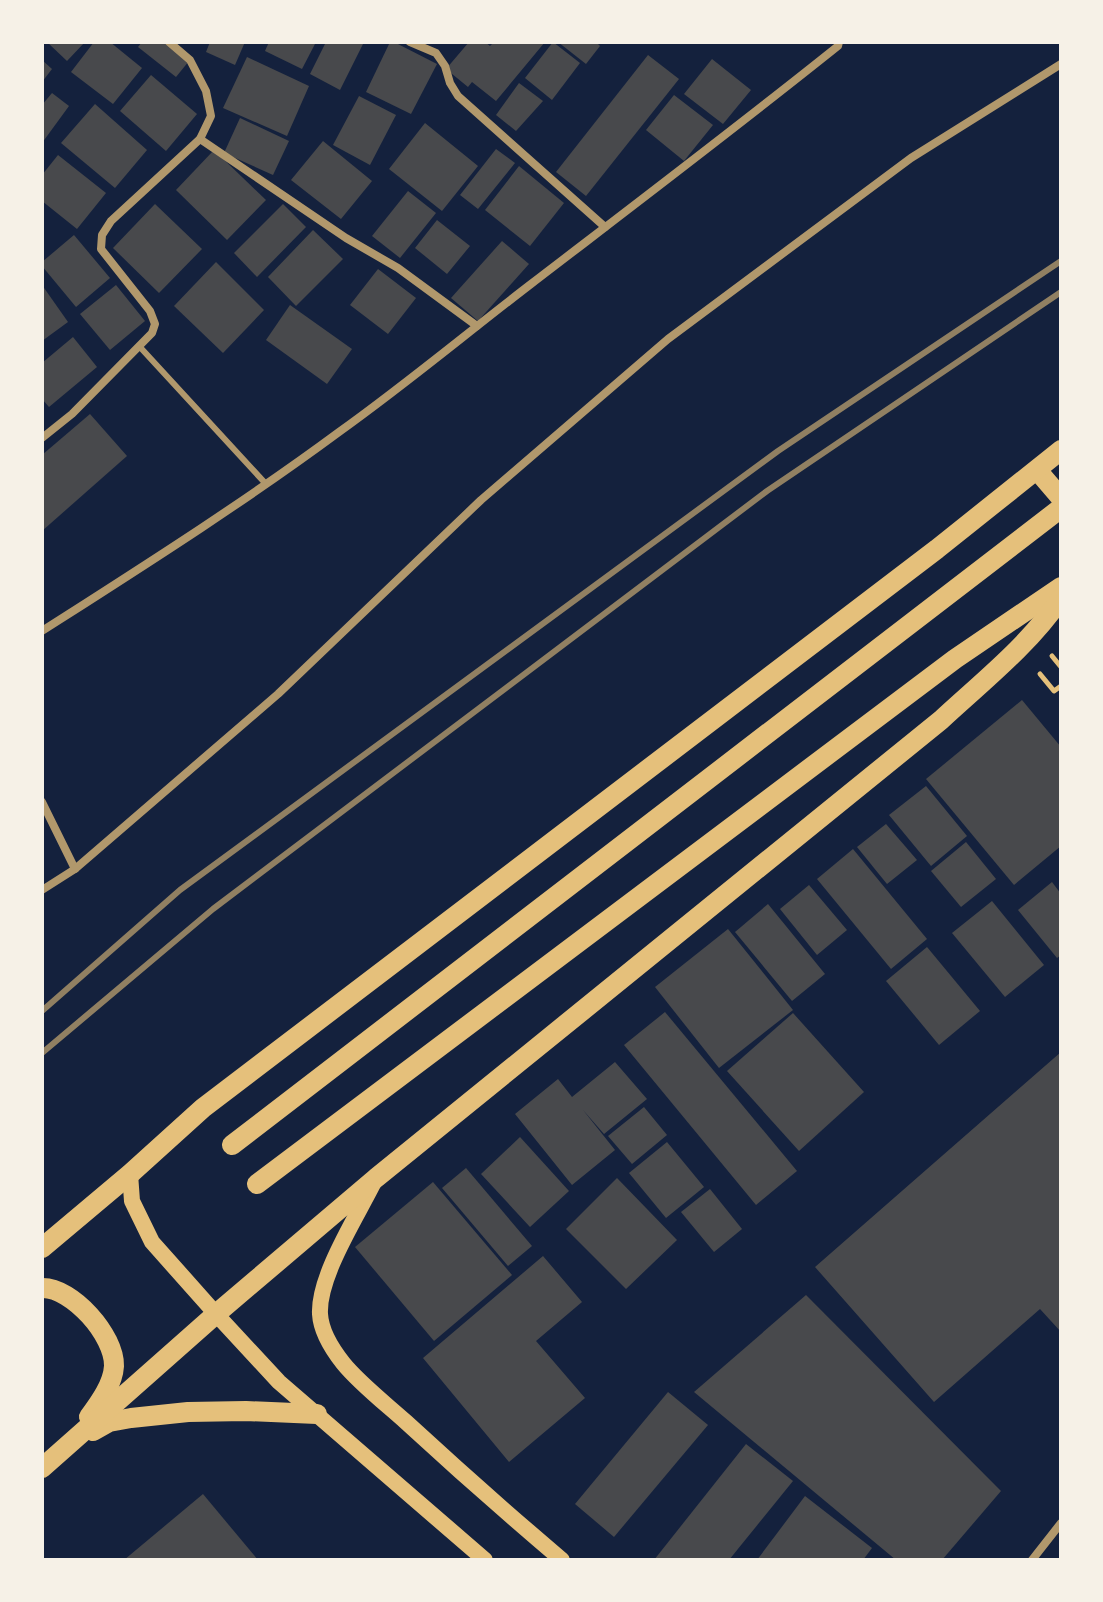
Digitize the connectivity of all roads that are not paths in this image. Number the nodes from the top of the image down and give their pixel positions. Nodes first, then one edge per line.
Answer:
1 (169, 42) edge
2 (410, 42) edge
3 (839, 42) edge
4 (1061, 64) edge
5 (200, 139) junction
6 (605, 227) junction
7 (477, 326) junction
8 (139, 346) junction
9 (42, 438) edge
10 (1061, 450) edge
11 (1037, 470) junction
12 (266, 484) junction
13 (1061, 498) edge
14 (1061, 508) edge
15 (1061, 587) edge
16 (1061, 598) edge
17 (42, 631) edge
18 (42, 802) edge
19 (75, 869) junction
20 (42, 890) edge
21 (232, 1145) dead end
22 (130, 1174) junction
23 (376, 1178) junction
24 (257, 1184) dead end
25 (42, 1248) edge
26 (42, 1288) edge
27 (216, 1314) junction
28 (317, 1414) junction
29 (71, 1442) junction
30 (42, 1468) edge
31 (1061, 1523) edge
32 (485, 1560) edge
33 (562, 1560) edge
34 (1032, 1560) edge

1 - 5 street
2 - 6 street
3 - 6 street
4 - 19 street
5 - 7 street
5 - 8 street
6 - 7 street
7 - 12 street
8 - 9 street
8 - 12 lane
10 - 11 main road
11 - 13 main road
11 - 22 main road
12 - 17 street
14 - 21 main road
15 - 24 main road
16 - 23 main road
18 - 19 street
19 - 20 street
22 - 25 main road
22 - 27 main road
23 - 27 main road
23 - 33 main road
26 - 29 main road
27 - 28 main road
27 - 29 main road
28 - 29 main road
28 - 32 main road
29 - 30 main road
31 - 34 street

